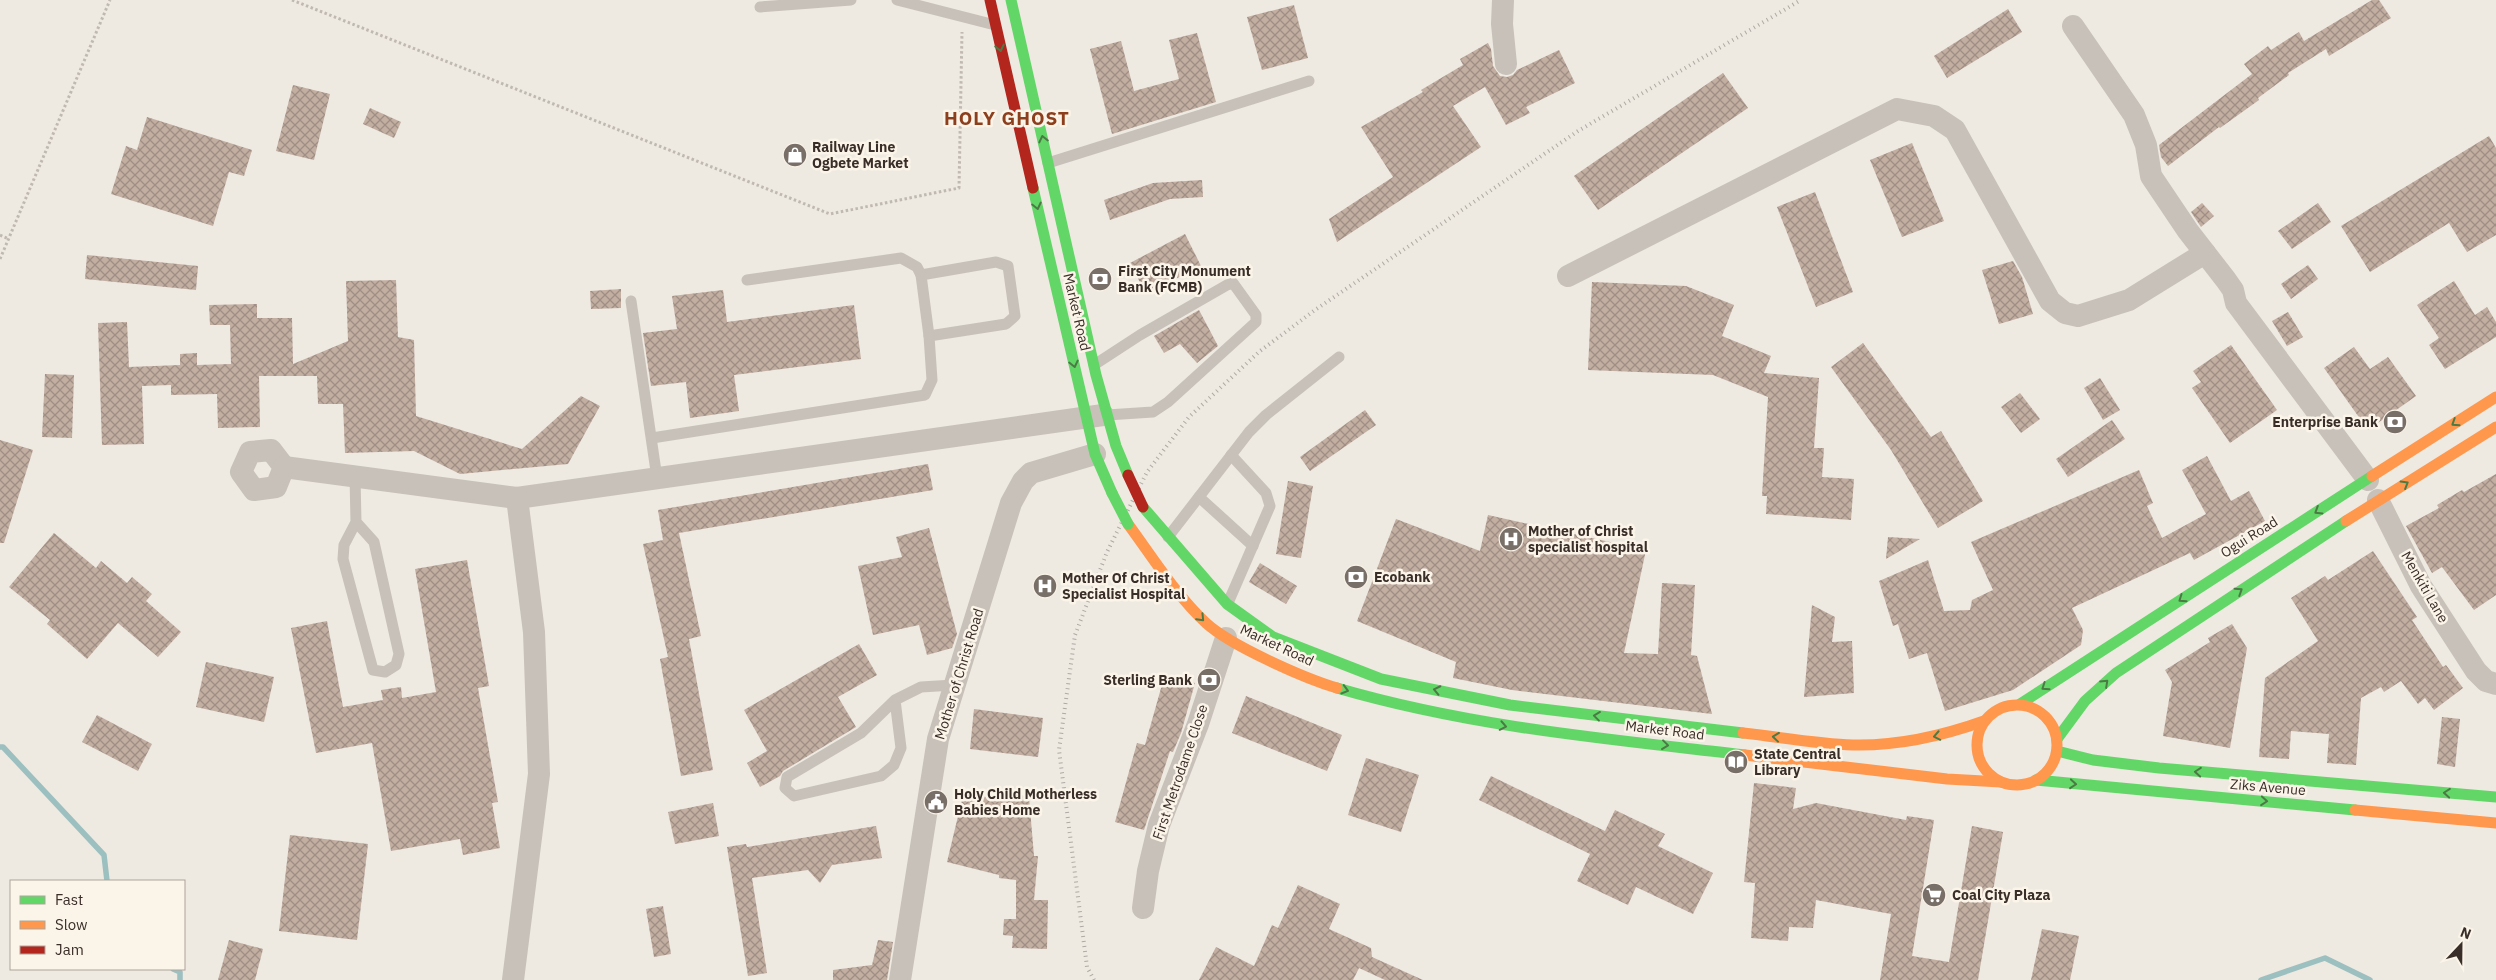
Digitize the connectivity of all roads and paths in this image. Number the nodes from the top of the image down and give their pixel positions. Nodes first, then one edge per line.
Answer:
1 (110, 0) edge
2 (292, 0) edge
3 (851, 0) edge
4 (897, 0) edge
5 (990, 0) edge
6 (1011, 0) edge
7 (1503, 0) edge
8 (760, 7) dead end
9 (963, 17) junction
10 (995, 25) junction
11 (2073, 26) dead end
12 (1506, 64) dead end
13 (1309, 81) dead end
14 (1048, 163) junction
15 (0, 235) edge
16 (10, 239) junction
17 (2206, 253) junction
18 (0, 259) edge
19 (921, 275) junction
20 (1568, 276) dead end
21 (747, 280) dead end
22 (631, 301) dead end
23 (929, 336) junction
24 (1340, 357) dead end
25 (1094, 366) junction
26 (2496, 397) edge
27 (1097, 416) junction
28 (2496, 427) edge
29 (652, 438) junction
30 (1095, 454) junction
31 (1232, 455) junction
32 (284, 467) dead end
33 (355, 476) junction
34 (657, 478) junction
35 (2368, 480) junction
36 (1199, 497) junction
37 (517, 498) junction
38 (2378, 500) junction
39 (356, 522) junction
40 (1168, 537) junction
41 (1253, 546) junction
42 (1227, 604) junction
43 (1226, 638) junction
44 (2496, 684) edge
45 (954, 685) junction
46 (895, 700) junction
47 (2020, 704) junction
48 (1984, 721) junction
49 (2058, 739) junction
50 (2057, 751) junction
51 (2036, 780) junction
52 (2000, 782) junction
53 (2496, 796) edge
54 (2496, 823) edge
55 (1143, 908) dead end
56 (513, 980) edge
57 (900, 980) edge

1 - 16 path
2 - 9 path
3 - 8 lane
4 - 9 lane
5 - 10 main road, Market Road
14 -> 6 main road, Market Road
7 - 12 street
9 - 10 lane
10 -> 27 main road, Market Road
11 - 17 street
13 - 14 lane
14 - 25 main road, Market Road
15 - 16 path
16 - 18 path
17 - 20 street
17 - 35 street
19 - 21 lane
19 - 23 lane
19 - 23 lane
22 - 29 lane
23 - 29 lane
24 - 31 lane
25 - 27 main road, Market Road
25 - 27 lane
26 -> 35 main road, Ogui Road
27 - 30 main road, Market Road
27 - 34 street
27 - 40 main road, Market Road, bridge
38 -> 28 main road
29 - 34 lane
30 -> 43 main road, Market Road, bridge
30 - 45 street, Mother of Christ Road
31 - 36 lane
31 - 41 lane
32 - 33 street
33 - 37 street
33 - 39 lane
34 - 37 street
35 -> 47 main road, Ogui Road
36 - 40 lane
36 - 41 lane
37 - 56 street
38 - 44 street, Menkiti Lane
49 -> 38 main road
39 - 39 lane
40 - 42 main road, Market Road
41 - 42 lane
48 -> 42 main road, Market Road
43 -> 52 main road, Market Road
43 - 55 street, First Metrodame Close
45 - 46 lane
45 - 57 street, Mother of Christ Road
46 - 46 lane
47 - 48 main road
47 - 49 main road
48 - 52 main road
49 - 50 main road
50 - 51 main road
53 -> 50 main road, Ziks Avenue
51 - 52 main road
51 -> 54 main road, Ziks Avenue

